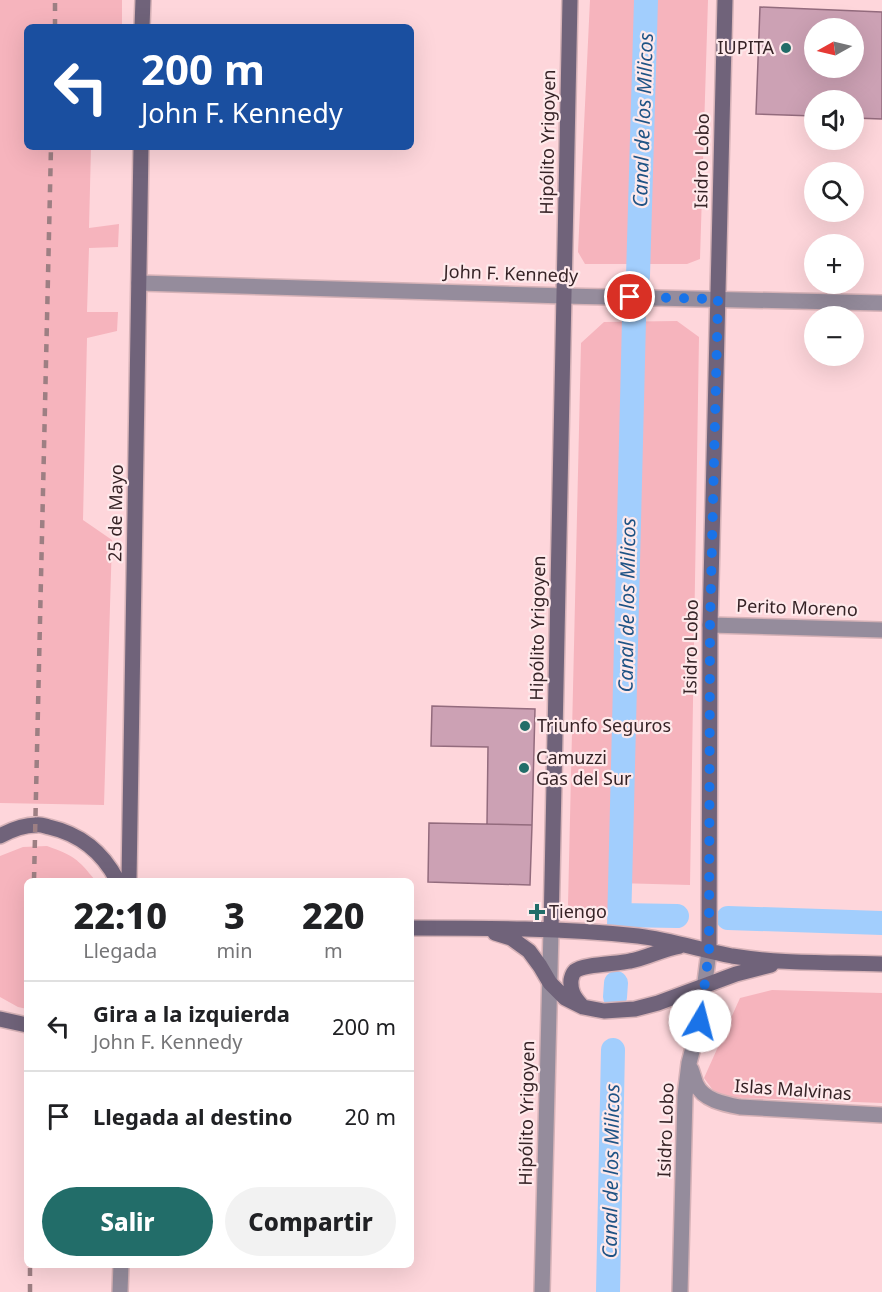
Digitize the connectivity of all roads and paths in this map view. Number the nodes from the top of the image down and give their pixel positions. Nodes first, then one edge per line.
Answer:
1 (143, 0) edge
2 (570, 0) edge
3 (725, 0) edge
4 (142, 24) edge
5 (141, 150) edge
6 (139, 282) junction
7 (564, 296) junction
8 (718, 299) junction
9 (882, 303) edge
10 (710, 625) junction
11 (882, 630) edge
12 (0, 836) edge
13 (116, 878) edge
14 (129, 878) edge
15 (414, 928) edge
16 (480, 928) junction
17 (551, 930) junction
18 (686, 945) junction
19 (709, 951) junction
20 (786, 961) junction
21 (882, 964) edge
22 (550, 983) junction
23 (705, 986) junction
24 (583, 1007) junction
25 (0, 1019) edge
26 (24, 1024) edge
27 (689, 1063) junction
28 (882, 1115) edge
29 (121, 1268) edge
30 (120, 1292) edge
31 (542, 1292) edge
32 (680, 1292) edge

1 - 4 main road
2 - 7 main road, Hipólito Yrigoyen
3 - 8 main road, Isidro Lobo
5 - 6 main road, 25 de Mayo
6 - 7 street, John F. Kennedy
6 - 14 main road, 25 de Mayo
7 - 8 street, John F. Kennedy
7 - 17 main road, Hipólito Yrigoyen
8 - 9 street, John F. Kennedy
8 - 10 main road, Isidro Lobo
10 - 11 street, Perito Moreno
10 - 19 main road, Isidro Lobo
12 - 13 main road
15 - 16 main road
16 - 17 main road
16 - 22 main road
17 - 18 main road
17 - 22 street, Hipólito Yrigoyen
18 - 19 main road
18 - 24 main road
19 - 20 main road
19 - 23 street, Isidro Lobo
20 - 21 main road
20 - 23 main road
22 - 24 main road
22 - 31 street, Hipólito Yrigoyen
23 - 24 main road
23 - 27 street, Isidro Lobo
25 - 26 main road
27 - 28 street, Islas Malvinas
27 - 32 street, Isidro Lobo
29 - 30 street

